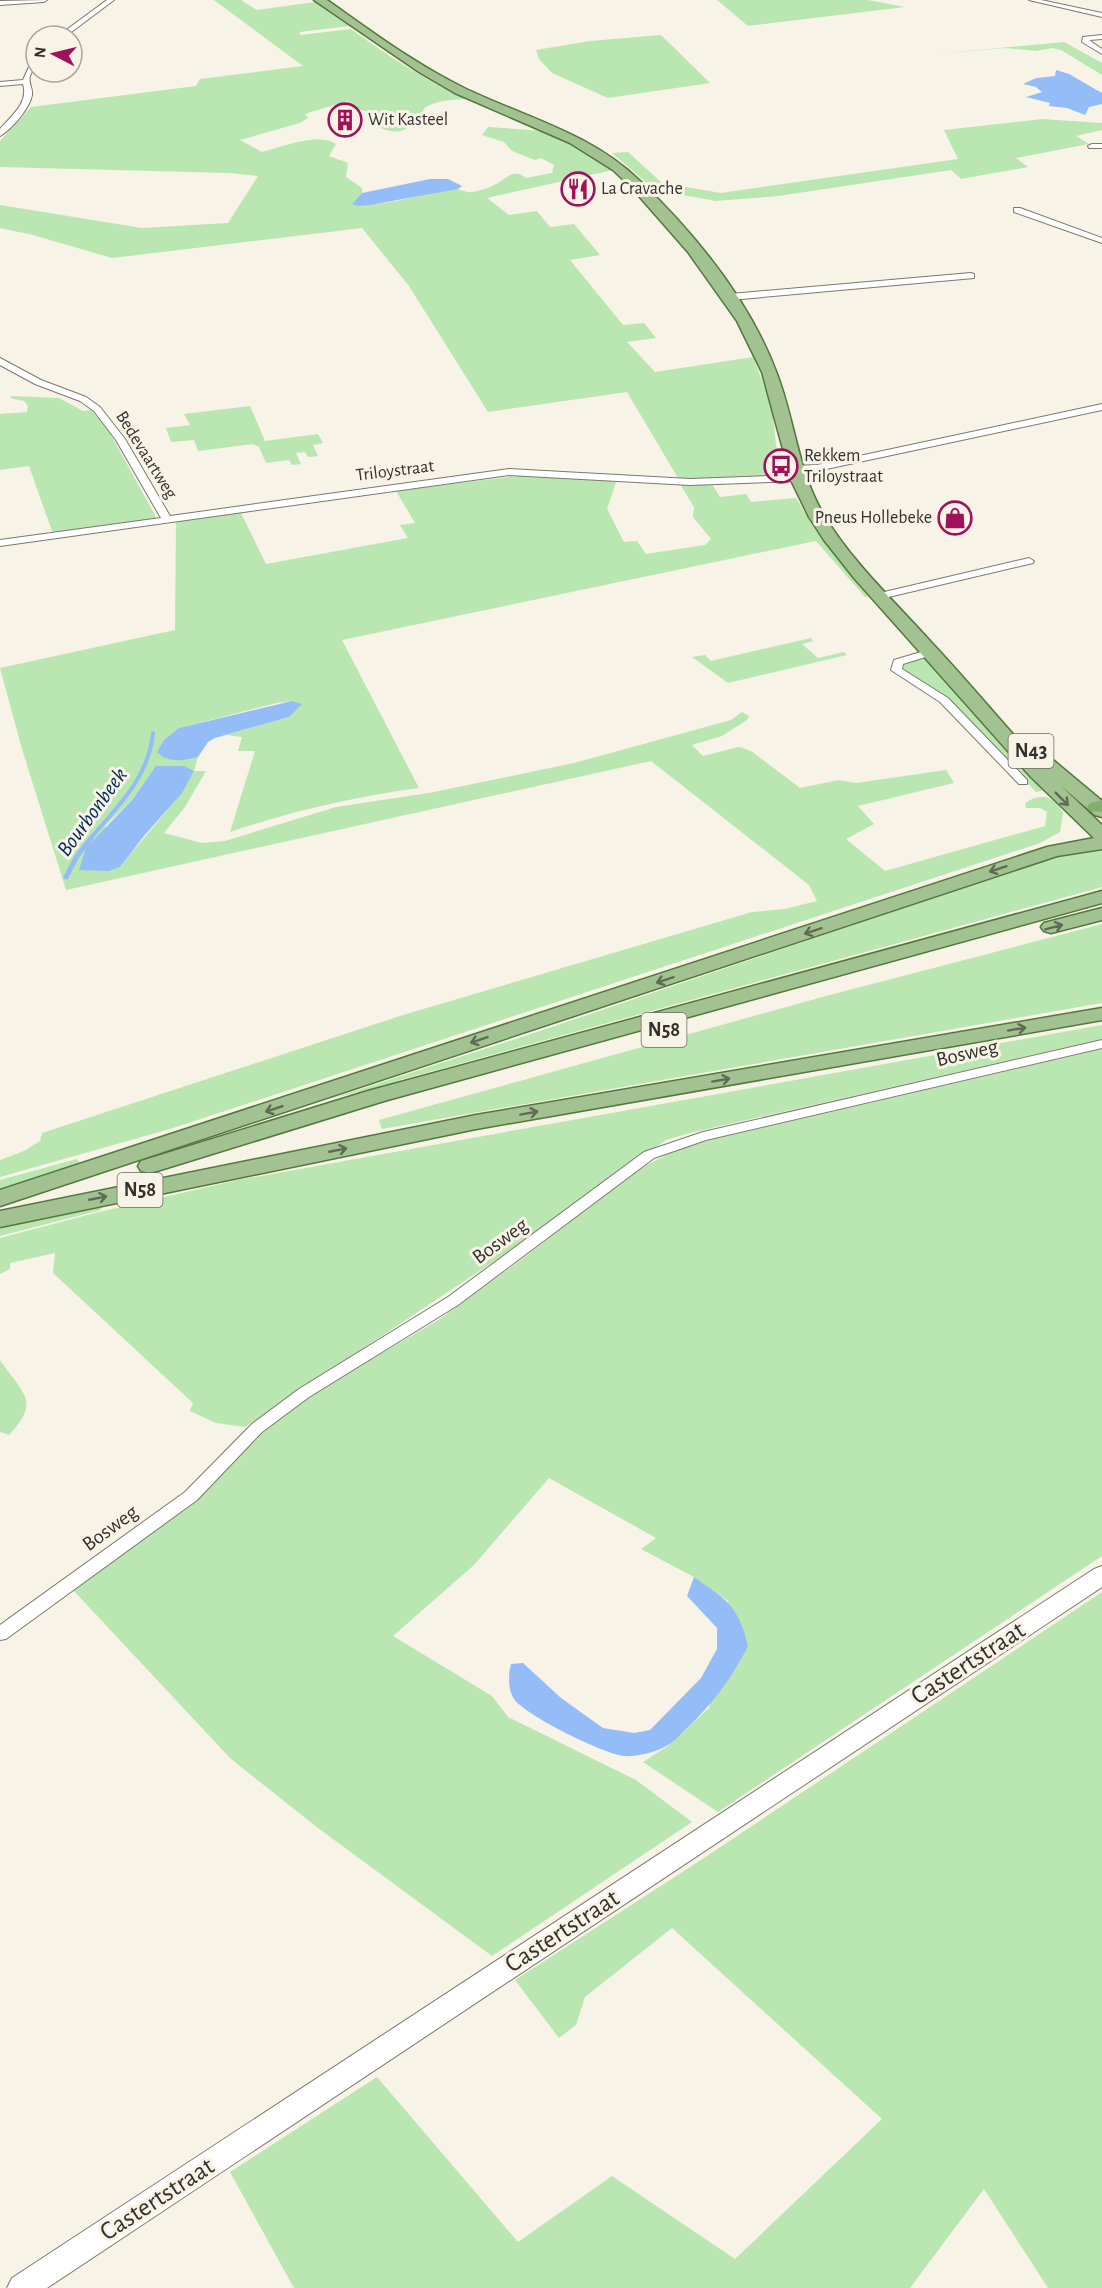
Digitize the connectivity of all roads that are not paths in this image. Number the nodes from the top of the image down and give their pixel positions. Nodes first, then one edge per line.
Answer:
1 (44, 0) edge
2 (111, 0) edge
3 (320, 0) edge
4 (1032, 0) edge
5 (0, 3) edge
6 (1102, 8) edge
7 (1088, 12) junction
8 (1102, 15) edge
9 (78, 24) edge
10 (1102, 37) edge
11 (1102, 52) edge
12 (24, 82) edge
13 (0, 84) edge
14 (27, 84) edge
15 (0, 134) edge
16 (1092, 146) dead end
17 (1102, 146) edge
18 (1017, 210) dead end
19 (1102, 241) edge
20 (971, 276) dead end
21 (730, 297) junction
22 (0, 361) edge
23 (1102, 407) edge
24 (796, 474) junction
25 (167, 520) junction
26 (0, 543) edge
27 (1029, 561) dead end
28 (880, 596) junction
29 (931, 652) junction
30 (1023, 782) dead end
31 (1096, 811) edge
32 (1102, 835) edge
33 (1102, 843) edge
34 (1054, 851) junction
35 (1102, 897) edge
36 (1102, 914) edge
37 (1102, 1014) edge
38 (1102, 1044) edge
39 (226, 1144) junction
40 (0, 1198) edge
41 (0, 1207) edge
42 (0, 1219) edge
43 (1102, 1575) edge
44 (0, 1634) edge
45 (22, 2288) edge

1 - 5 street
2 - 9 street
3 - 21 main road, N43
4 - 7 street
6 - 7 street
7 - 8 street
10 - 11 street
12 - 13 street
14 - 15 street
16 - 17 street
18 - 19 street
20 - 21 street
21 - 24 main road, N43
22 - 25 street, Bedevaartweg
23 - 24 street, Triloystraat
24 - 25 street, Triloystraat
24 - 28 main road, N43
25 - 26 street, Triloystraat
27 - 28 street
28 - 29 main road, N43
29 - 30 street
29 - 31 main road, N43
31 - 32 main road, N43
31 - 34 main road, N58
33 - 34 main road
34 -> 40 main road, N58
35 - 39 main road, N58
39 -> 36 main road, N58
42 -> 37 main road, N58
38 - 44 street, Bosweg
39 - 41 main road, N58
43 - 45 main road, Castertstraat

